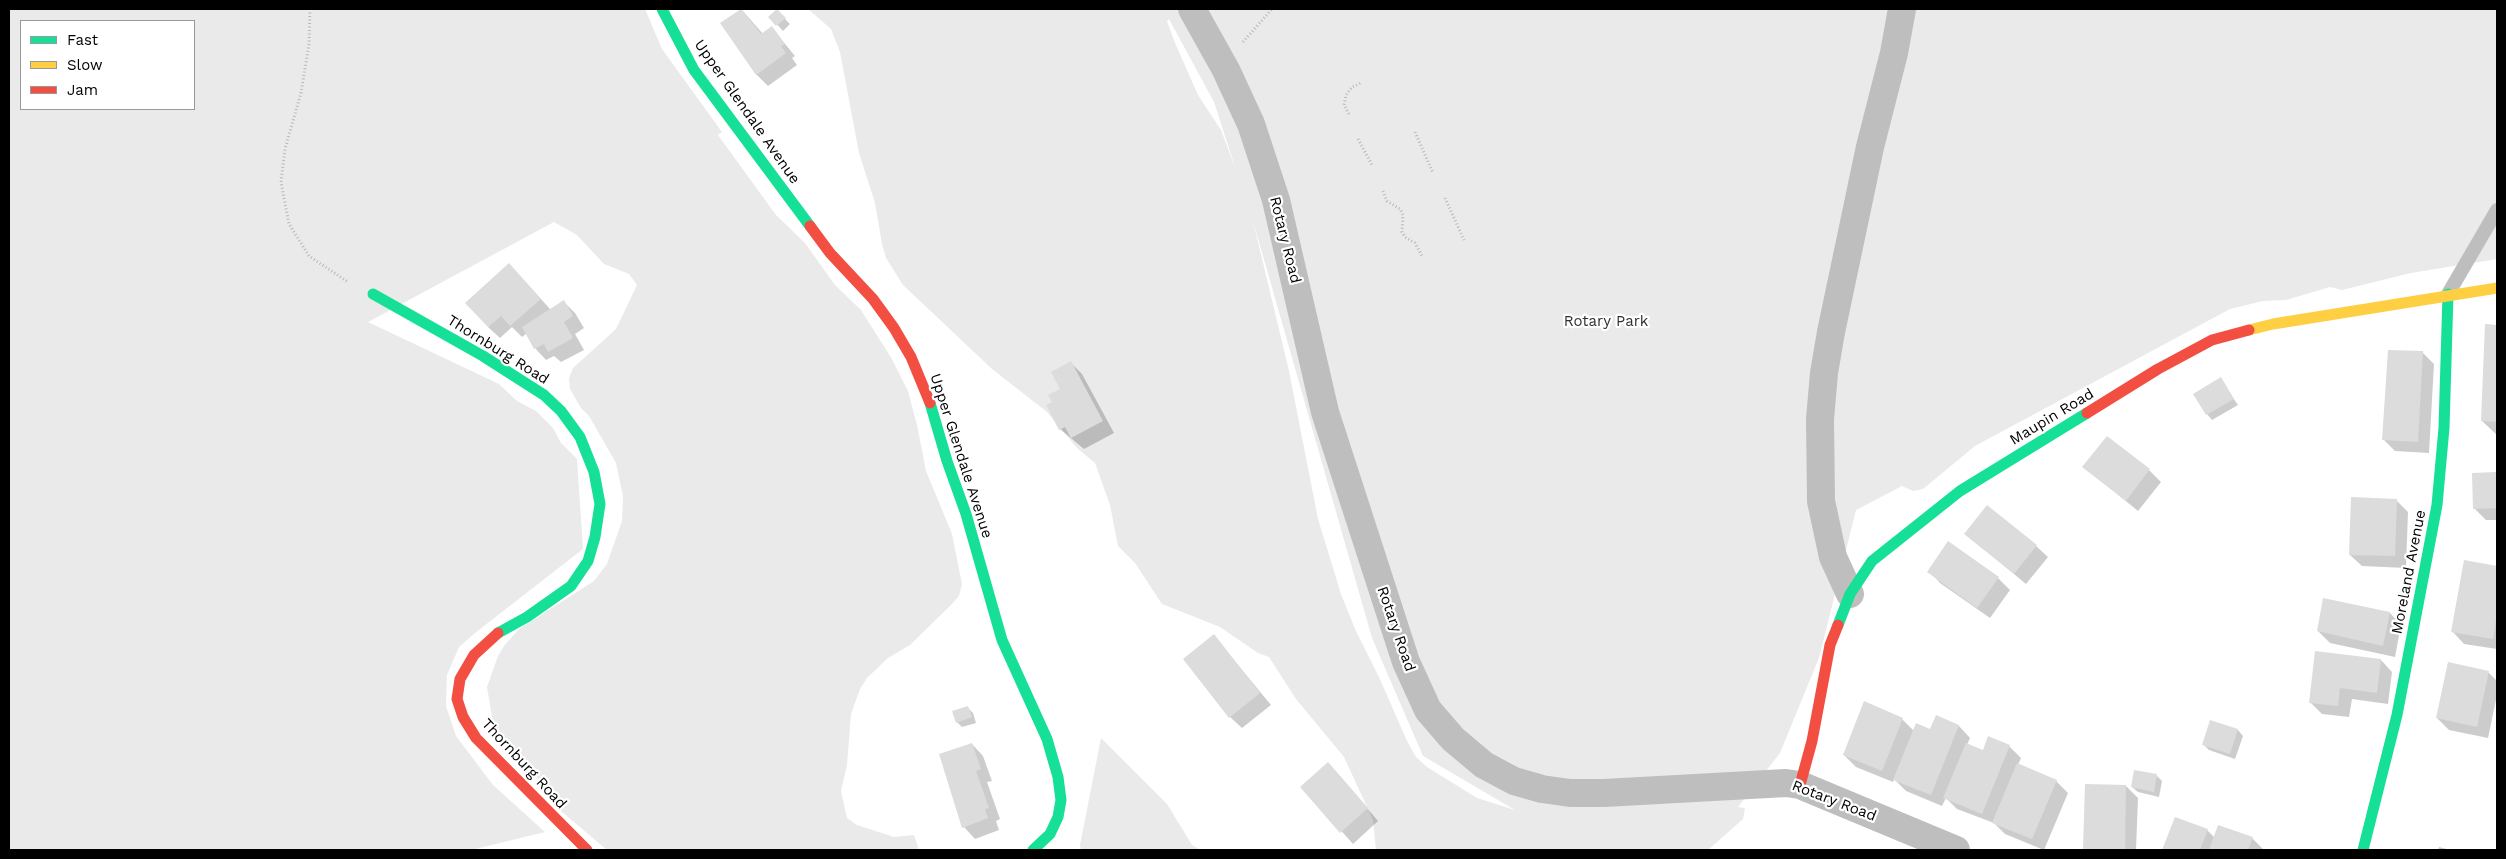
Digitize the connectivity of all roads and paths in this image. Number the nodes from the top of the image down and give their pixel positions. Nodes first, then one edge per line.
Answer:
1 (310, 9) edge
2 (662, 9) edge
3 (1192, 9) edge
4 (1272, 9) edge
5 (1902, 9) edge
6 (1242, 43) dead end
7 (1361, 83) dead end
8 (1349, 114) dead end
9 (1414, 132) dead end
10 (1358, 139) dead end
11 (1372, 165) dead end
12 (1433, 173) dead end
13 (1383, 192) dead end
14 (1445, 198) dead end
15 (2497, 210) edge
16 (1464, 240) dead end
17 (1422, 256) dead end
18 (2497, 288) edge
19 (373, 294) joint
20 (2448, 294) junction
21 (1850, 594) junction
22 (1800, 785) junction
23 (587, 850) edge
24 (1033, 850) edge
25 (1956, 850) edge
26 (2363, 850) edge

1 - 19 path
2 - 24 street, Upper Glendale Avenue
3 - 22 street, Rotary Road
4 - 6 path
5 - 21 street
7 - 8 path
9 - 12 path
10 - 11 path
13 - 17 path
14 - 16 path
15 - 20 lane
18 - 20 street, Maupin Road
19 - 23 street, Thornburg Road
20 - 21 street, Maupin Road
20 - 26 street, Moreland Avenue
21 - 22 street, Maupin Road
22 - 25 street, Rotary Road

